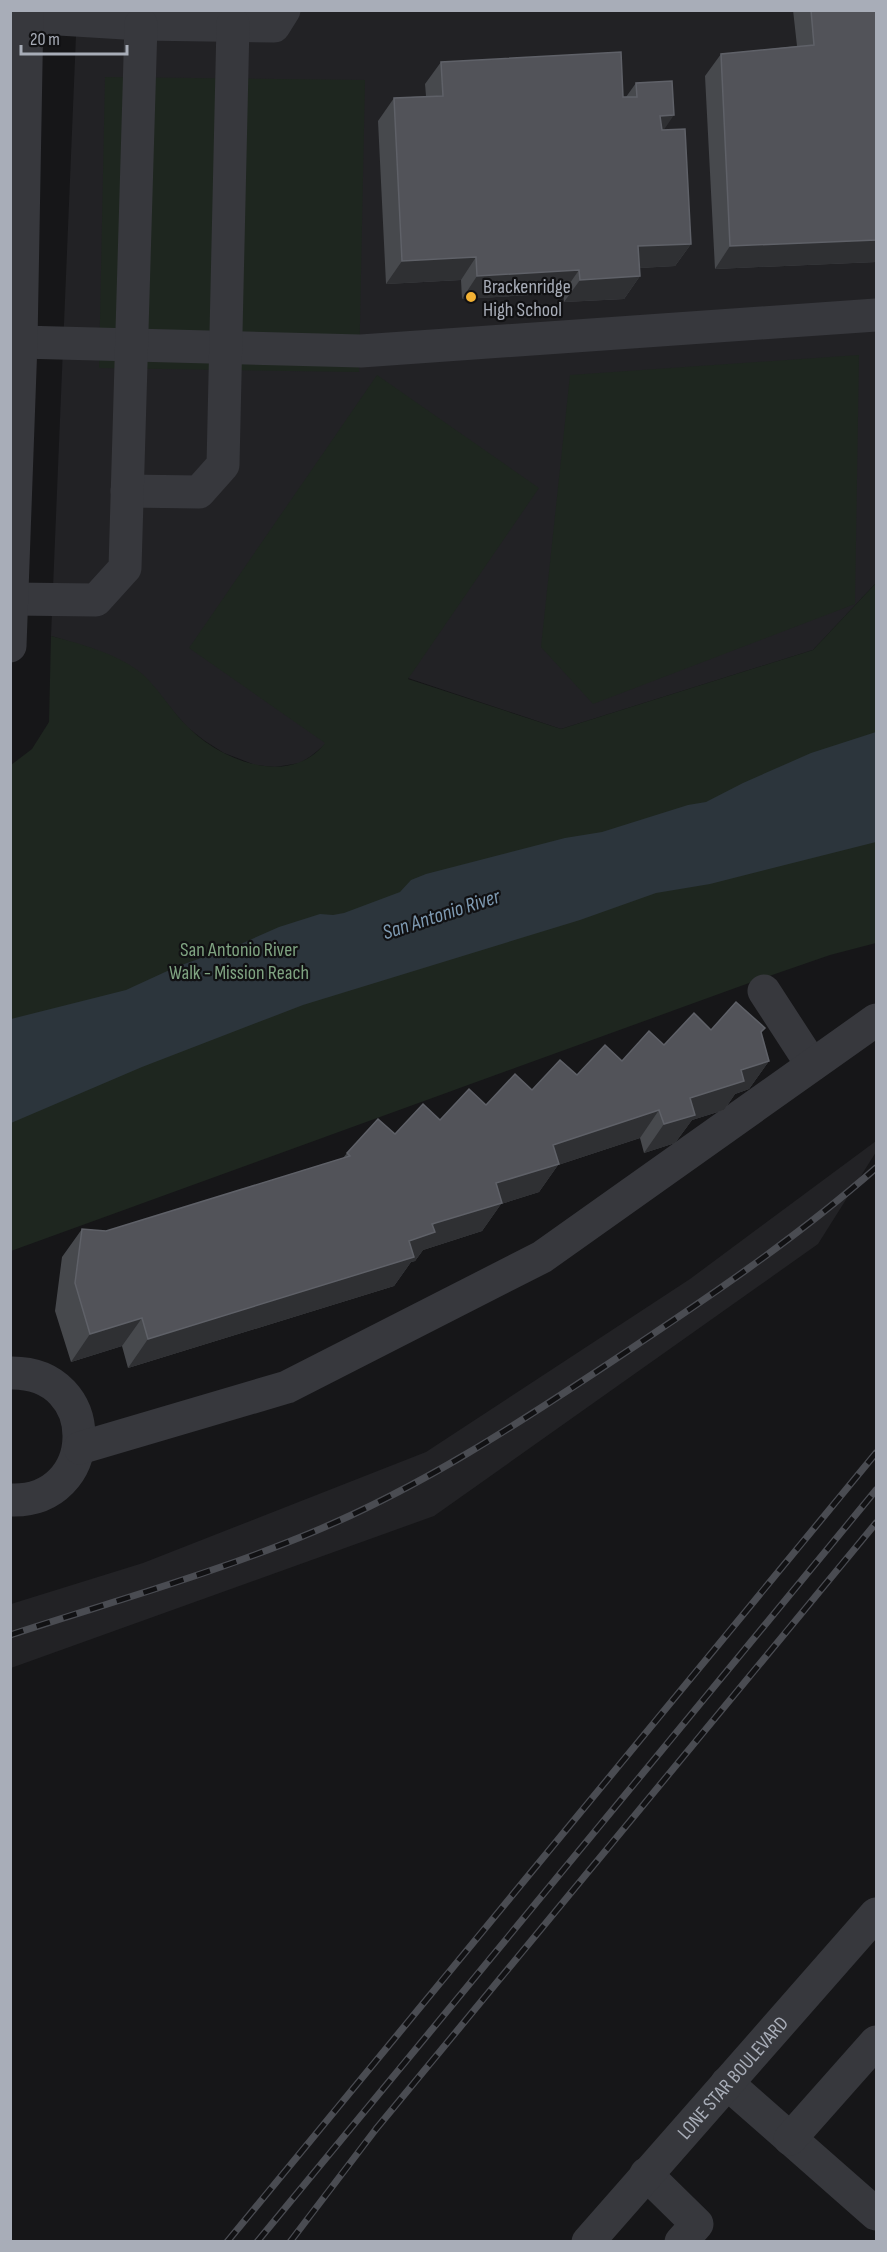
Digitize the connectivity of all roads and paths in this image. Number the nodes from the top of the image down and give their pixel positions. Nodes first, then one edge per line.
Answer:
1 (284, 10) edge
2 (21, 14) edge
3 (178, 17) edge
4 (141, 24) junction
5 (233, 24) junction
6 (876, 315) edge
7 (17, 323) edge
8 (132, 345) junction
9 (225, 348) junction
10 (127, 491) junction
11 (14, 598) junction
12 (10, 646) edge
13 (764, 991) dead end
14 (876, 1020) edge
15 (813, 1065) junction
16 (10, 1373) edge
17 (80, 1448) junction
18 (10, 1500) edge
19 (876, 1914) edge
20 (876, 2042) edge
21 (727, 2083) junction
22 (790, 2139) junction
23 (646, 2174) junction
24 (876, 2214) edge
25 (588, 2241) edge
26 (681, 2241) edge

1 - 5 street
2 - 4 street
2 - 7 street
3 - 4 street
3 - 5 street
4 - 8 street
5 - 9 street
6 - 9 street
7 - 8 street
7 - 11 street
8 - 9 street
8 - 10 street
9 - 10 street
10 - 11 street
11 - 12 street
13 - 15 street
14 - 15 street
15 - 17 street
16 - 17 street
17 - 18 street
19 - 21 street, LONE STAR BOULEVARD
20 - 22 street
21 - 22 street
21 - 23 street, LONE STAR BOULEVARD
22 - 24 street
23 - 25 street, LONE STAR BOULEVARD
23 - 26 street

